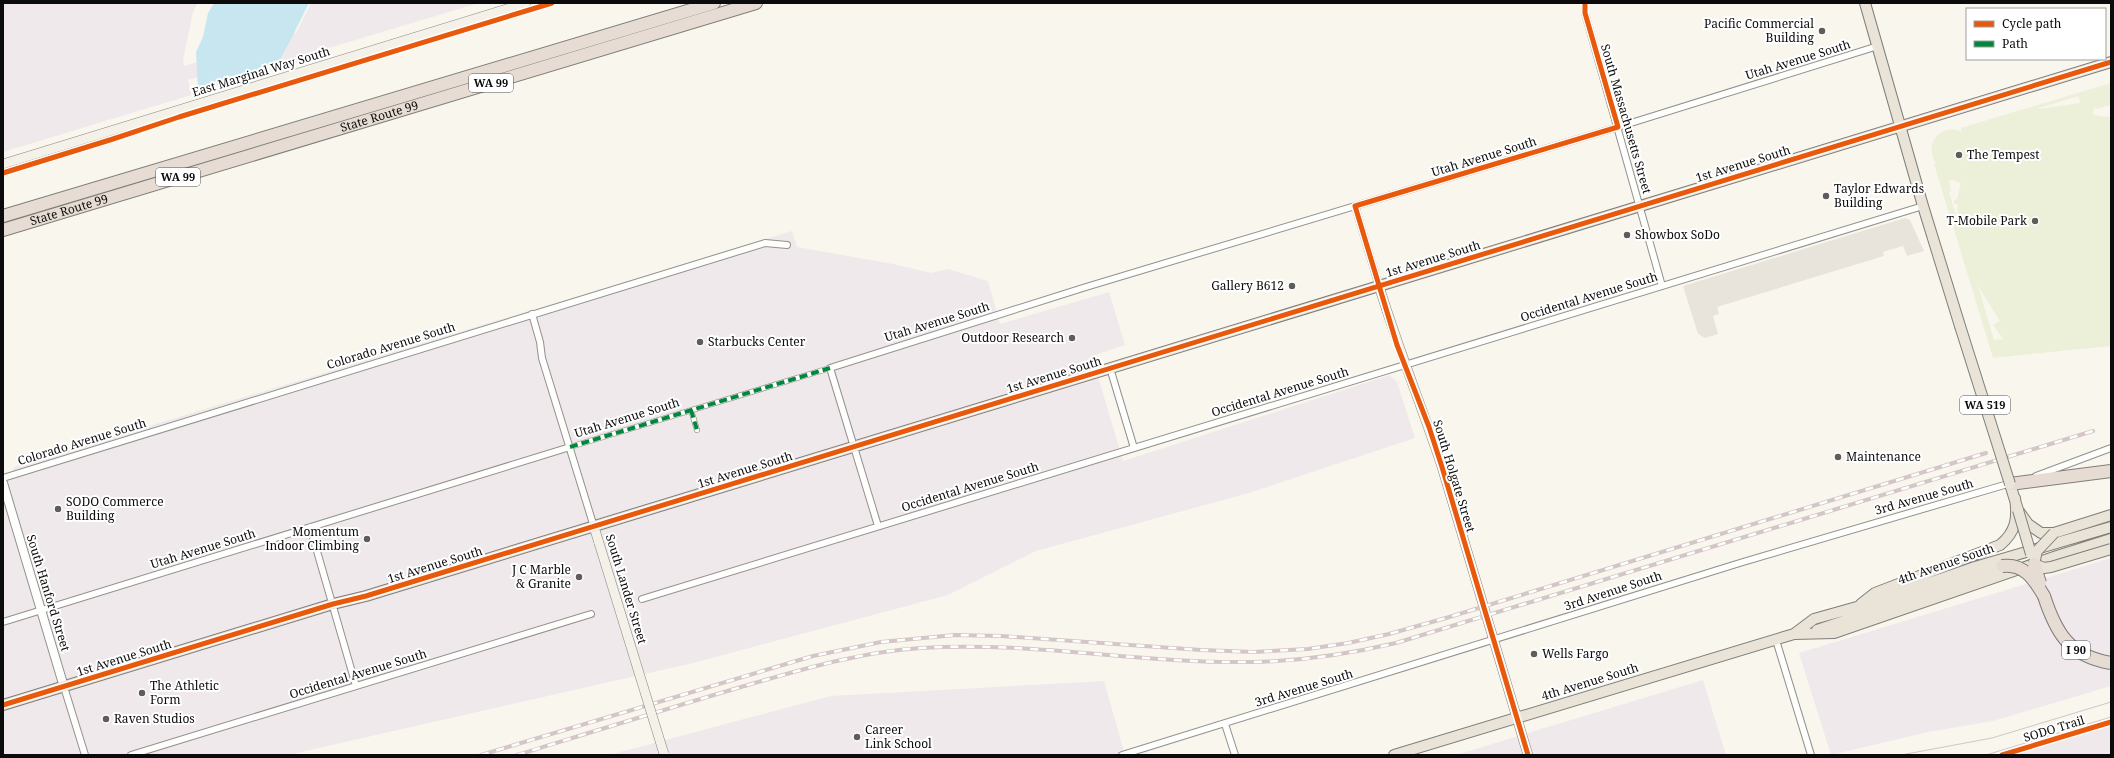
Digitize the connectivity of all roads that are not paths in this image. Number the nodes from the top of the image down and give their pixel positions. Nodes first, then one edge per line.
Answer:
1 (526, 3) edge
2 (714, 3) edge
3 (756, 3) edge
4 (1585, 3) edge
5 (1865, 3) edge
6 (1878, 46) junction
7 (2111, 62) edge
8 (1618, 127) junction
9 (1901, 127) junction
10 (3, 164) edge
11 (1355, 206) junction
12 (1640, 206) junction
13 (1923, 206) junction
14 (3, 216) edge
15 (3, 230) edge
16 (787, 245) dead end
17 (1379, 286) junction
18 (1662, 286) junction
19 (532, 314) junction
20 (1404, 365) junction
21 (830, 368) junction
22 (1110, 368) junction
23 (691, 410) junction
24 (697, 430) dead end
25 (570, 447) junction
26 (854, 447) junction
27 (1134, 448) junction
28 (2111, 448) edge
29 (2111, 471) edge
30 (3, 478) edge
31 (3, 483) edge
32 (2010, 484) junction
33 (2015, 498) junction
34 (2018, 510) junction
35 (2111, 515) edge
36 (878, 526) junction
37 (310, 527) junction
38 (594, 527) junction
39 (2111, 527) edge
40 (2054, 533) junction
41 (2111, 539) edge
42 (2111, 549) edge
43 (2032, 559) junction
44 (2002, 566) junction
45 (2044, 596) junction
46 (642, 599) dead end
47 (333, 604) junction
48 (1855, 608) junction
49 (41, 610) junction
50 (591, 614) dead end
51 (3, 622) edge
52 (1794, 634) junction
53 (1776, 640) junction
54 (1493, 641) junction
55 (2111, 663) edge
56 (356, 686) junction
57 (64, 687) junction
58 (3, 705) edge
59 (1516, 718) junction
60 (1225, 724) junction
61 (84, 755) edge
62 (131, 755) edge
63 (664, 755) edge
64 (1122, 755) edge
65 (1235, 755) edge
66 (1394, 755) edge
67 (1528, 755) edge
68 (1811, 755) edge

1 - 10 main road, East Marginal Way South
2 - 14 highway, State Route 99 / WA 99
3 - 15 highway, State Route 99 / WA 99
4 - 8 street, South Massachusetts Street
5 - 6 main road
6 - 8 street, Utah Avenue South
6 - 9 main road
7 - 9 main road, 1st Avenue South
8 - 11 street, Utah Avenue South
8 - 12 street, South Massachusetts Street
9 - 12 main road, 1st Avenue South
9 - 13 main road, WA 519
11 - 17 street, South Holgate Street
11 - 21 street, Utah Avenue South
12 - 17 main road, 1st Avenue South
12 - 18 street, South Massachusetts Street
13 - 18 street, Occidental Avenue South
13 - 32 main road, WA 519, bridge
16 - 19 street, Colorado Avenue South
17 - 20 main road, South Holgate Street
17 - 22 main road, 1st Avenue South
18 - 20 street, Occidental Avenue South
19 - 25 street, South Lander Street
19 - 30 street, Colorado Avenue South
20 - 27 street, Occidental Avenue South
20 - 54 main road, South Holgate Street
21 - 23 street, Utah Avenue South
21 - 26 street
22 - 26 main road, 1st Avenue South
22 - 27 street
23 - 24 street
23 - 25 street, Utah Avenue South
25 - 37 street, Utah Avenue South
25 - 38 street, South Lander Street
26 - 36 street
26 - 38 main road, 1st Avenue South
27 - 36 street, Occidental Avenue South
28 - 54 street, 3rd Avenue South
29 - 32 highway
31 - 49 street, South Hanford Street
32 - 33 main road, WA 519
33 - 34 main road, WA 519
33 - 48 main road
34 - 40 main road, bridge
34 - 43 main road, WA 519, bridge
35 - 40 main road
36 - 46 street, Occidental Avenue South
37 - 47 street
37 - 49 street, Utah Avenue South
38 - 47 main road, 1st Avenue South
38 - 63 main road, South Lander Street, bridge
39 - 48 main road, 4th Avenue South
40 - 43 main road, bridge
41 - 52 main road, 4th Avenue South
42 - 43 main road, bridge
43 - 44 main road, bridge
43 - 45 highway, bridge
44 - 45 highway, bridge
44 - 52 main road
45 - 55 highway, I 90
47 - 56 street
47 - 57 main road, 1st Avenue South
48 - 52 main road, 4th Avenue South
49 - 51 street, Utah Avenue South
49 - 57 street, South Hanford Street
50 - 56 street, Occidental Avenue South
52 - 53 main road, 4th Avenue South
53 - 59 main road, 4th Avenue South
53 - 68 street
54 - 59 main road, South Holgate Street
54 - 60 street, 3rd Avenue South
56 - 62 street, Occidental Avenue South
57 - 58 main road, 1st Avenue South
57 - 61 street, South Hanford Street
59 - 66 main road, 4th Avenue South
59 - 67 main road, South Holgate Street
60 - 64 street, 3rd Avenue South
60 - 65 street

